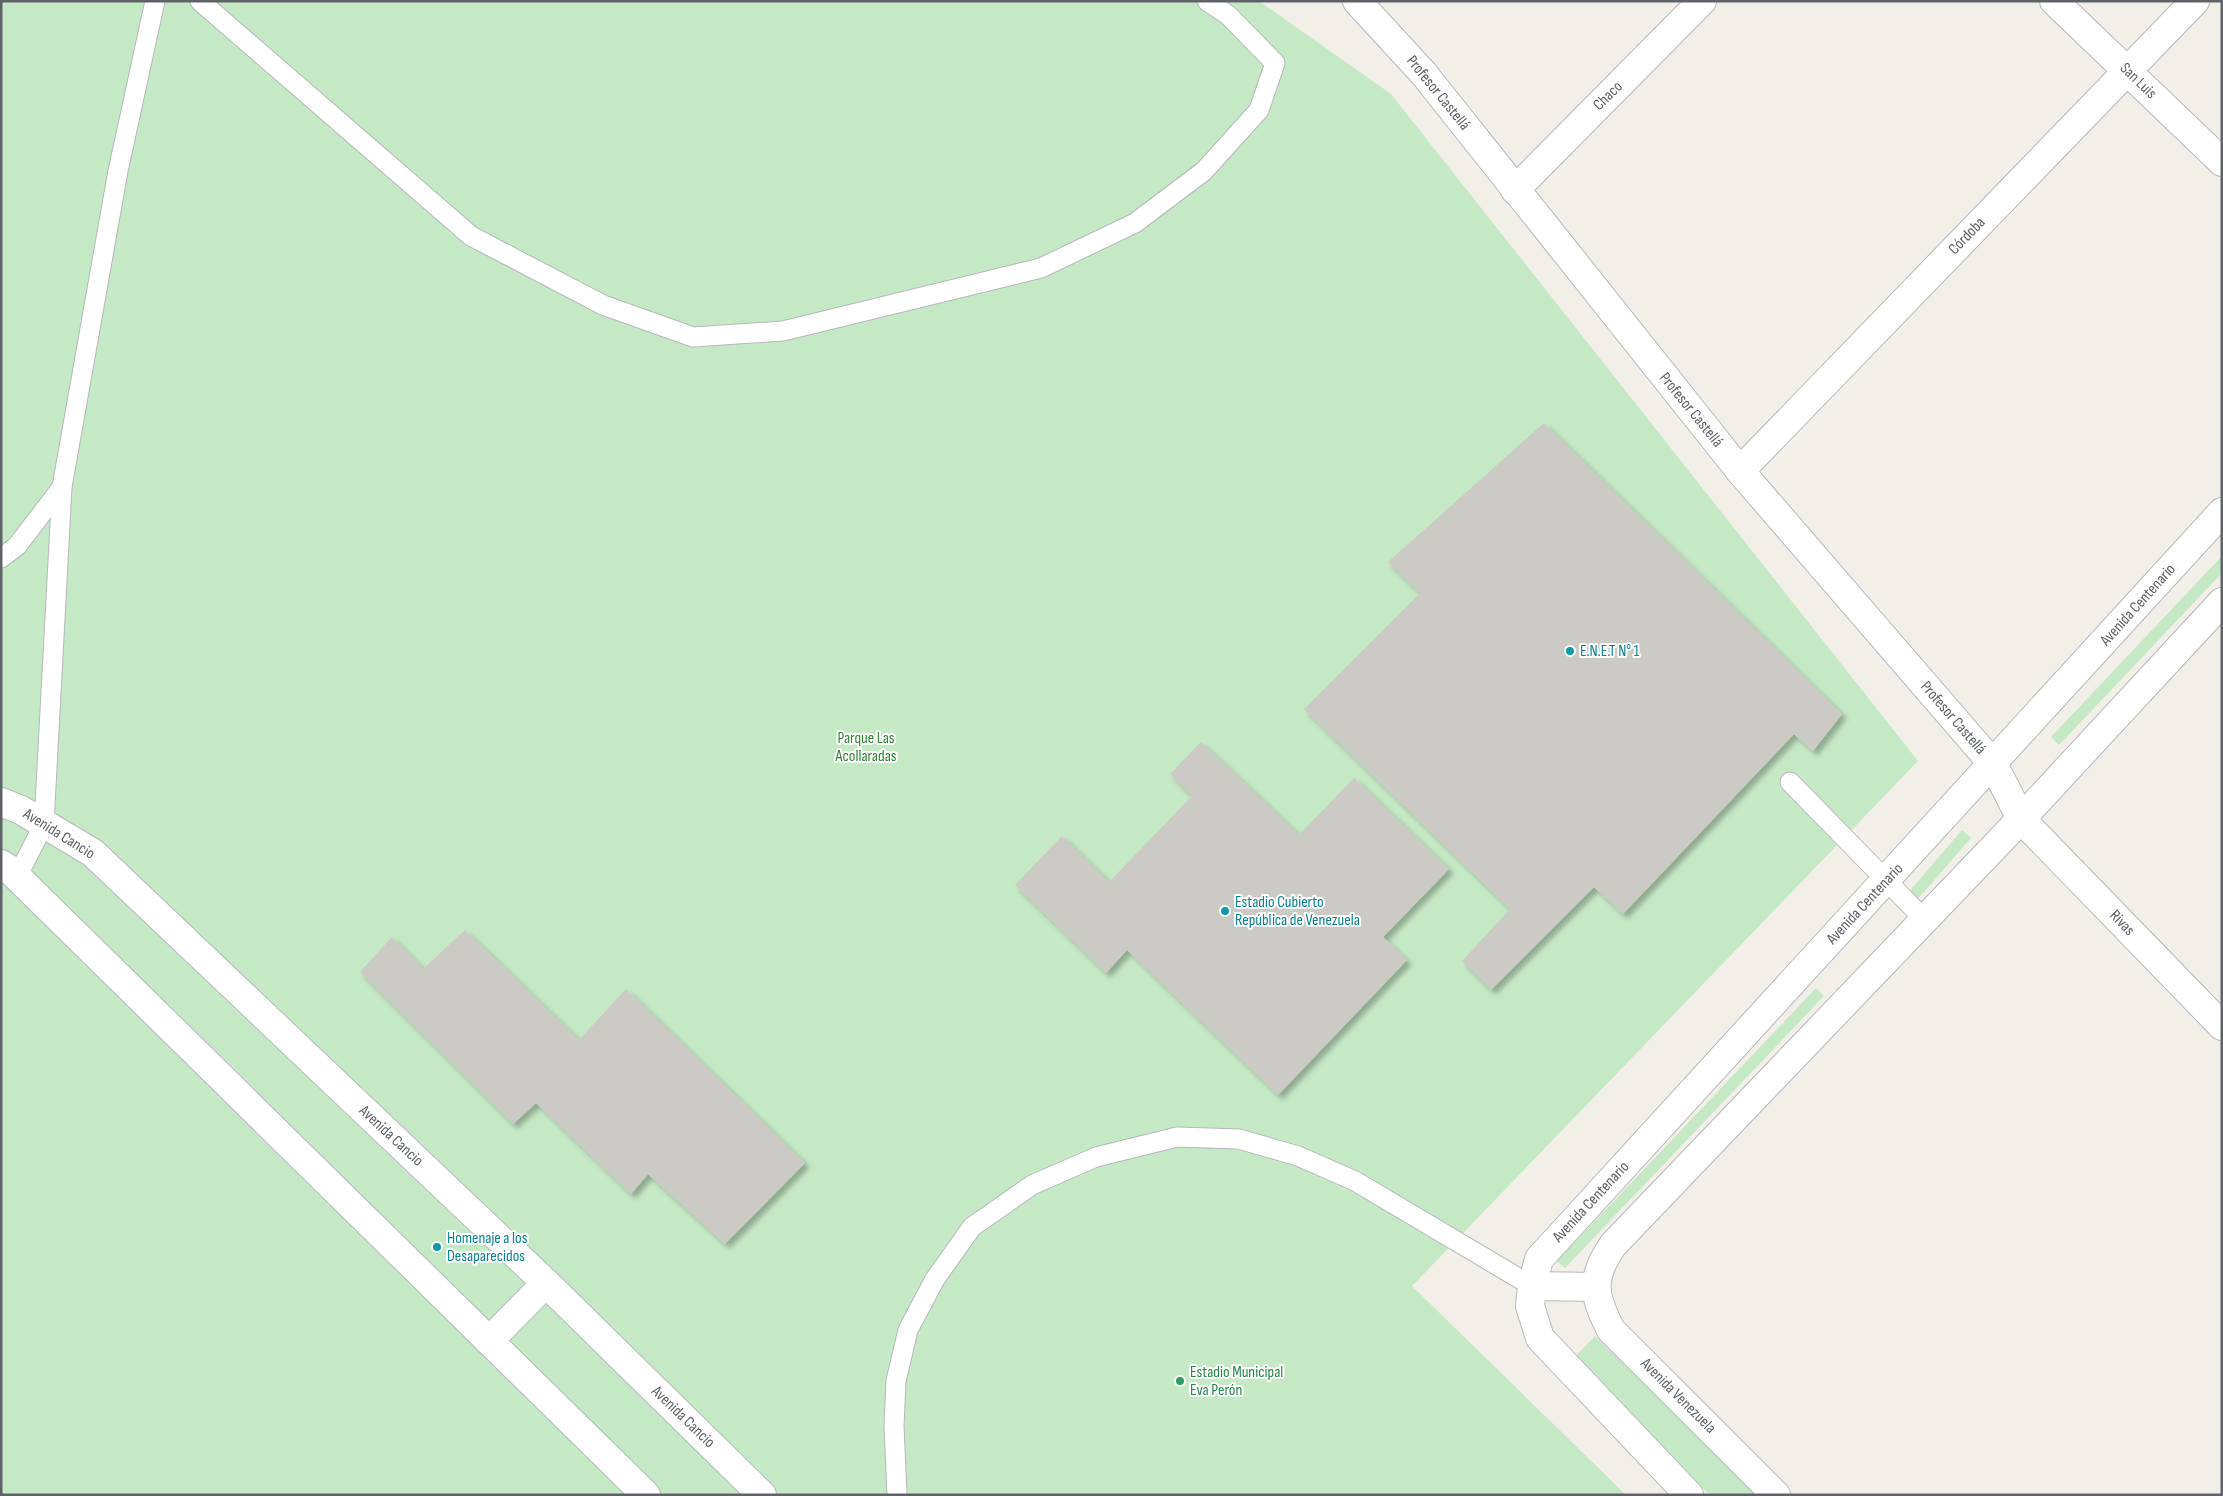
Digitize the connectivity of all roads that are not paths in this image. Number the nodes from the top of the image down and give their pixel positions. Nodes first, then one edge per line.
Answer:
1 (155, 1) edge
2 (200, 1) edge
3 (1207, 1) edge
4 (1356, 1) edge
5 (1702, 1) edge
6 (2054, 1) edge
7 (2195, 1) edge
8 (2127, 71) junction
9 (2222, 162) edge
10 (1515, 190) junction
11 (1740, 471) junction
12 (62, 487) junction
13 (2222, 512) edge
14 (1, 558) edge
15 (2222, 602) edge
16 (1993, 764) junction
17 (1790, 782) dead end
18 (1, 802) edge
19 (2021, 819) junction
20 (44, 824) junction
21 (9, 870) edge
22 (1886, 881) junction
23 (1925, 920) junction
24 (2222, 1026) edge
25 (546, 1283) junction
26 (1596, 1287) junction
27 (1531, 1296) junction
28 (489, 1341) junction
29 (646, 1495) edge
30 (762, 1495) edge
31 (897, 1495) edge
32 (1689, 1495) edge
33 (1776, 1495) edge

1 - 12 lane
2 - 3 lane
4 - 10 street, Profesor Castellá
5 - 10 street, Chaco
6 - 8 street, San Luis
7 - 8 street, Córdoba
8 - 9 street, San Luis
8 - 11 street, Córdoba
10 - 11 street, Profesor Castellá
11 - 16 street, Profesor Castellá
12 - 14 lane
12 - 20 lane
13 - 16 street, Avenida Centenario
15 - 19 street
16 - 19 street, Profesor Castellá
16 - 22 street, Avenida Centenario
17 - 22 lane
18 - 20 street, Avenida Cancio
19 - 23 street
19 - 24 street, Rivas
20 - 21 lane
20 - 25 street, Avenida Cancio
21 - 28 street
22 - 23 lane
22 - 27 street, Avenida Centenario
23 - 26 street
25 - 28 street
25 - 30 street, Avenida Cancio
26 - 27 street
26 - 33 street, Avenida Venezuela
27 - 31 lane
27 - 32 street
28 - 29 street

